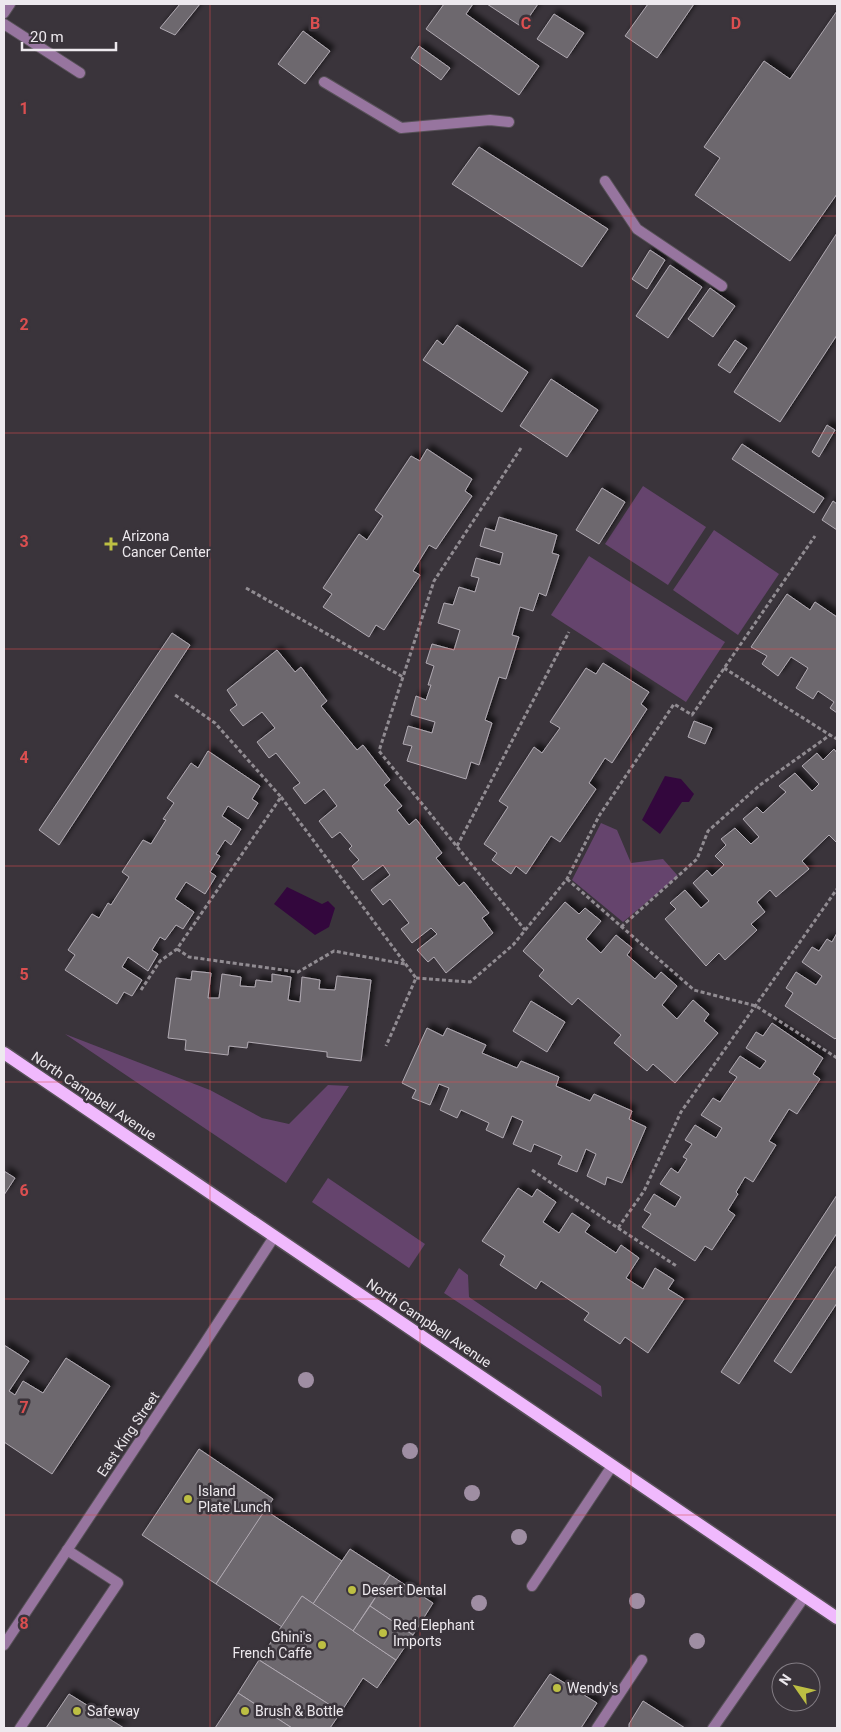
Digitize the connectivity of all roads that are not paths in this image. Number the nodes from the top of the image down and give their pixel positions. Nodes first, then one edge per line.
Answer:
1 (10, 4) edge
2 (4, 13) edge
3 (4, 24) edge
4 (80, 73) dead end
5 (324, 82) dead end
6 (508, 122) dead end
7 (604, 182) dead end
8 (722, 286) dead end
9 (4, 1053) edge
10 (274, 1236) junction
11 (612, 1466) junction
12 (67, 1550) junction
13 (532, 1586) dead end
14 (805, 1596) junction
15 (837, 1618) edge
16 (4, 1645) edge
17 (642, 1660) dead end
18 (20, 1728) edge
19 (597, 1728) edge
20 (713, 1728) edge

1 - 2 street
3 - 4 street
5 - 6 street
7 - 8 street
9 - 10 main road, North Campbell Avenue
10 - 11 main road, North Campbell Avenue
10 - 12 street, East King Street
11 - 13 street
11 - 14 main road, North Campbell Avenue
12 - 16 street, East King Street
12 - 18 street
14 - 15 main road, North Campbell Avenue
14 - 20 street
17 - 19 street

